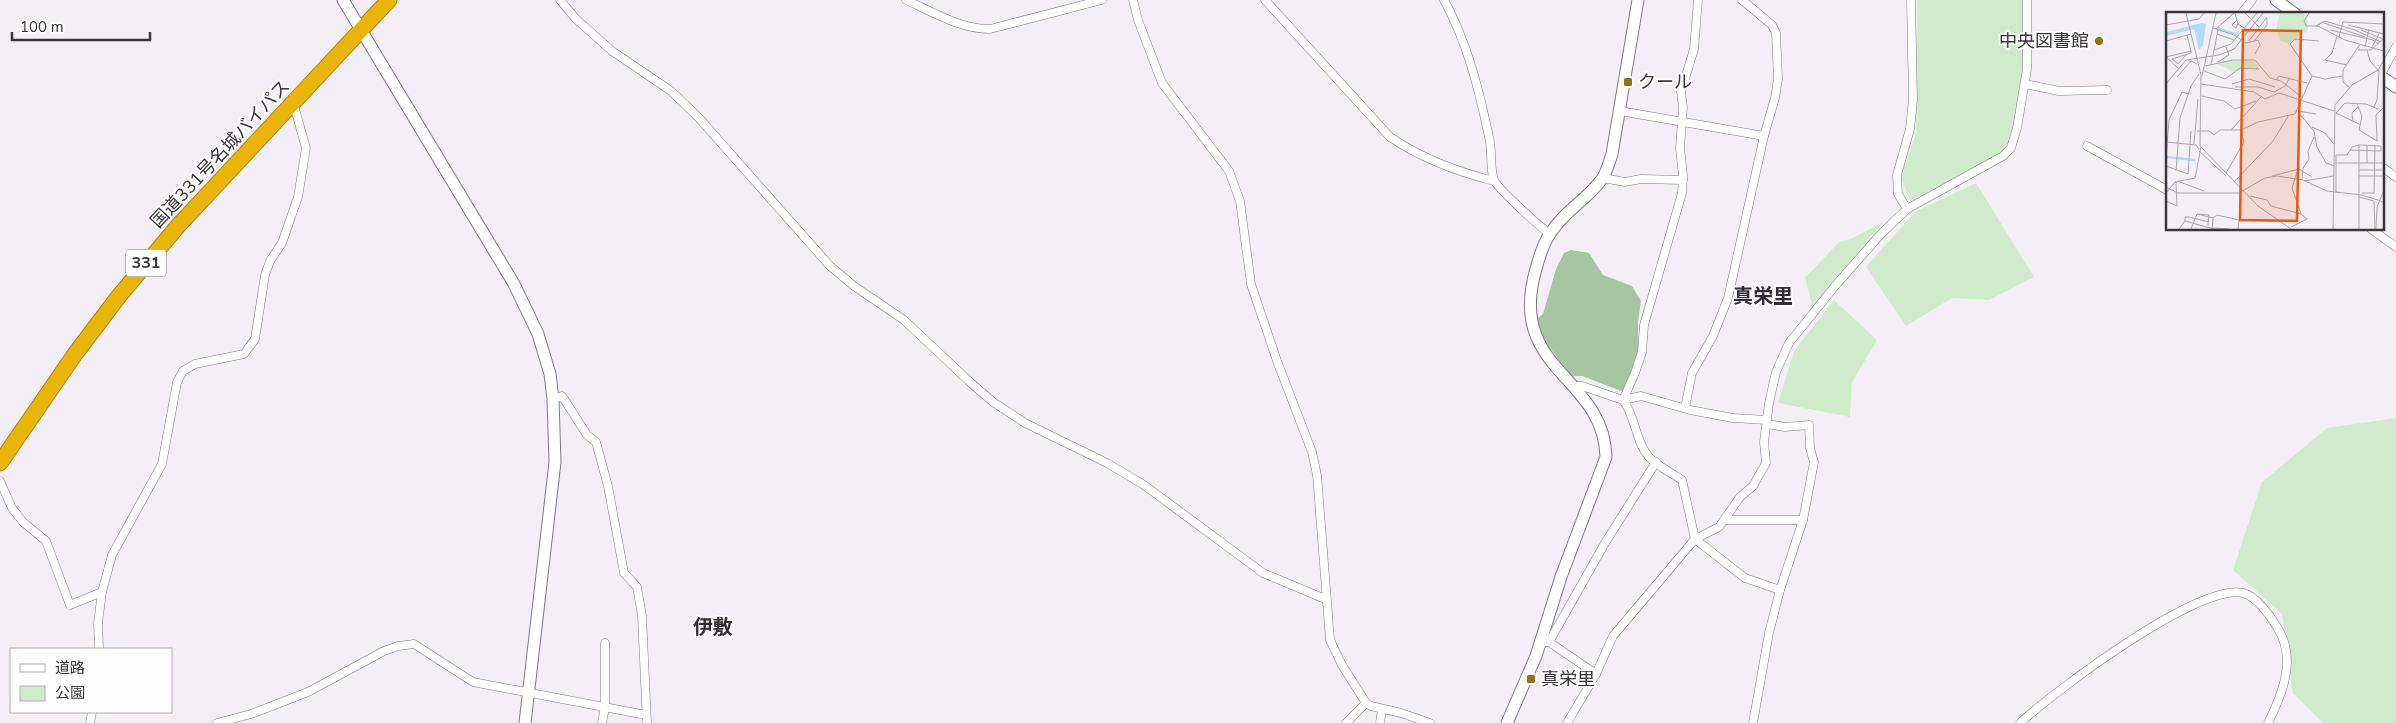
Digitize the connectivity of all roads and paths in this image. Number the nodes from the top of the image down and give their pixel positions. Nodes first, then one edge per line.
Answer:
1 (342, 0) edge
2 (389, 0) edge
3 (560, 0) edge
4 (906, 0) edge
5 (1102, 0) edge
6 (1133, 0) edge
7 (1265, 0) edge
8 (1444, 0) edge
9 (1638, 0) edge
10 (1698, 0) edge
11 (1742, 0) edge
12 (1911, 0) edge
13 (2027, 0) edge
14 (2252, 0) edge
15 (2276, 0) edge
16 (2243, 12) edge
17 (2292, 12) edge
18 (360, 30) junction
19 (2396, 47) edge
20 (2384, 68) edge
21 (2384, 78) edge
22 (2025, 84) junction
23 (2396, 87) edge
24 (2107, 90) dead end
25 (293, 102) junction
26 (1620, 111) junction
27 (1681, 122) junction
28 (1764, 136) junction
29 (2087, 146) dead end
30 (2384, 168) edge
31 (2396, 177) edge
32 (1603, 178) junction
33 (1683, 180) junction
34 (1494, 181) junction
35 (2166, 189) edge
36 (1907, 209) junction
37 (2371, 230) edge
38 (1550, 234) junction
39 (2396, 247) edge
40 (1573, 386) junction
41 (554, 399) junction
42 (1622, 400) junction
43 (1685, 408) junction
44 (1767, 422) junction
45 (1656, 462) junction
46 (0, 463) edge
47 (0, 482) edge
48 (1724, 520) junction
49 (1803, 520) junction
50 (1695, 539) junction
51 (1780, 590) junction
52 (102, 592) junction
53 (1325, 599) junction
54 (1545, 642) junction
55 (605, 643) dead end
56 (99, 648) edge
57 (1596, 674) junction
58 (529, 693) junction
59 (1366, 702) junction
60 (605, 707) junction
61 (1382, 709) junction
62 (646, 719) edge
63 (217, 723) edge
64 (525, 723) edge
65 (602, 723) edge
66 (1346, 723) edge
67 (1380, 723) edge
68 (1430, 723) edge
69 (1507, 723) edge
70 (1567, 723) edge
71 (1753, 723) edge
72 (2020, 723) edge
73 (2268, 723) edge

1 - 18 street
2 - 18 highway, 国道331号名城バイパス / 331
3 - 53 street
4 - 5 street
6 - 53 street
7 - 34 street
8 - 34 street
9 - 26 street
10 - 27 street
11 - 28 street
12 - 36 street
13 - 22 street
14 - 16 street
15 - 17 street
18 - 25 highway, 国道331号名城バイパス / 331
18 - 41 street
19 - 20 street
21 - 23 street
22 - 24 street
22 - 36 street
25 - 46 highway, 国道331号名城バイパス / 331
25 - 52 street
26 - 27 street
26 - 32 street
27 - 28 street
27 - 33 street
28 - 43 street
29 - 35 street
30 - 31 street
32 - 33 street
32 - 38 street
33 - 42 street
34 - 38 street
36 - 44 street
37 - 39 street
38 - 40 street
40 - 42 street
40 - 54 street
41 - 58 street
41 - 62 street
42 - 43 street
42 - 45 street
43 - 44 street
44 - 48 street
44 - 49 street
45 - 50 street
45 - 54 street
47 - 52 street
48 - 49 street
48 - 50 street
49 - 51 street
50 - 51 street
50 - 57 street
51 - 71 street
52 - 56 street
53 - 59 street
54 - 57 street
54 - 69 street
55 - 60 street
57 - 70 street
58 - 60 street
58 - 63 street
58 - 64 street
59 - 61 street
59 - 66 street
60 - 62 street
60 - 65 street
61 - 67 street
61 - 68 street
72 - 73 street

